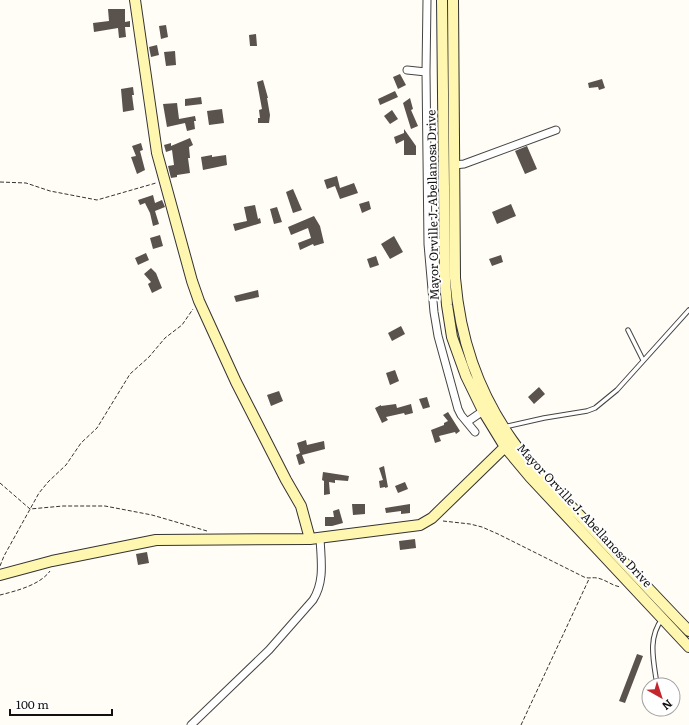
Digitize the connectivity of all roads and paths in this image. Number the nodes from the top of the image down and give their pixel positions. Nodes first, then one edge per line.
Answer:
1 (135, 0) edge
2 (427, 0) edge
3 (442, 0) edge
4 (453, 0) edge
5 (406, 70) dead end
6 (426, 72) junction
7 (556, 130) dead end
8 (454, 165) junction
9 (164, 181) junction
10 (0, 182) edge
11 (444, 242) junction
12 (428, 244) junction
13 (199, 301) junction
14 (689, 310) edge
15 (628, 330) dead end
16 (643, 360) junction
17 (482, 411) junction
18 (466, 422) junction
19 (504, 427) junction
20 (476, 432) dead end
21 (508, 444) junction
22 (0, 483) edge
23 (30, 509) junction
24 (432, 518) junction
25 (213, 533) dead end
26 (315, 539) junction
27 (52, 561) junction
28 (0, 567) edge
29 (0, 575) edge
30 (589, 579) junction
31 (634, 587) junction
32 (0, 595) edge
33 (666, 614) junction
34 (685, 635) edge
35 (689, 647) edge
36 (656, 677) edge
37 (191, 725) edge
38 (521, 725) edge

1 - 9 main road
2 - 6 street
3 - 11 main road, Mayor Orville J. Abellanosa Drive
4 - 8 main road, Mayor Orville J. Abellanosa Drive
5 - 6 street
6 - 12 street
7 - 8 street
8 - 19 main road, Mayor Orville J. Abellanosa Drive
9 - 10 path
9 - 13 main road
11 - 12 street
11 - 17 main road, Mayor Orville J. Abellanosa Drive
12 - 18 street
13 - 23 path
13 - 26 main road
14 - 16 lane
15 - 16 lane
16 - 19 lane
17 - 18 street
17 - 21 main road, Mayor Orville J. Abellanosa Drive
18 - 20 street
19 - 21 main road, Mayor Orville J. Abellanosa Drive
21 - 24 main road
21 - 31 main road, Mayor Orville J. Abellanosa Drive
21 - 33 main road, Mayor Orville J. Abellanosa Drive
22 - 23 path
23 - 25 path
23 - 28 path
24 - 26 main road
24 - 30 path
26 - 27 main road
26 - 37 street
27 - 29 main road
27 - 32 path
30 - 31 path
30 - 38 path
31 - 33 main road, Mayor Orville J. Abellanosa Drive
33 - 34 main road, Mayor Orville J. Abellanosa Drive
33 - 36 lane
34 - 35 main road, Mayor Orville J. Abellanosa Drive

